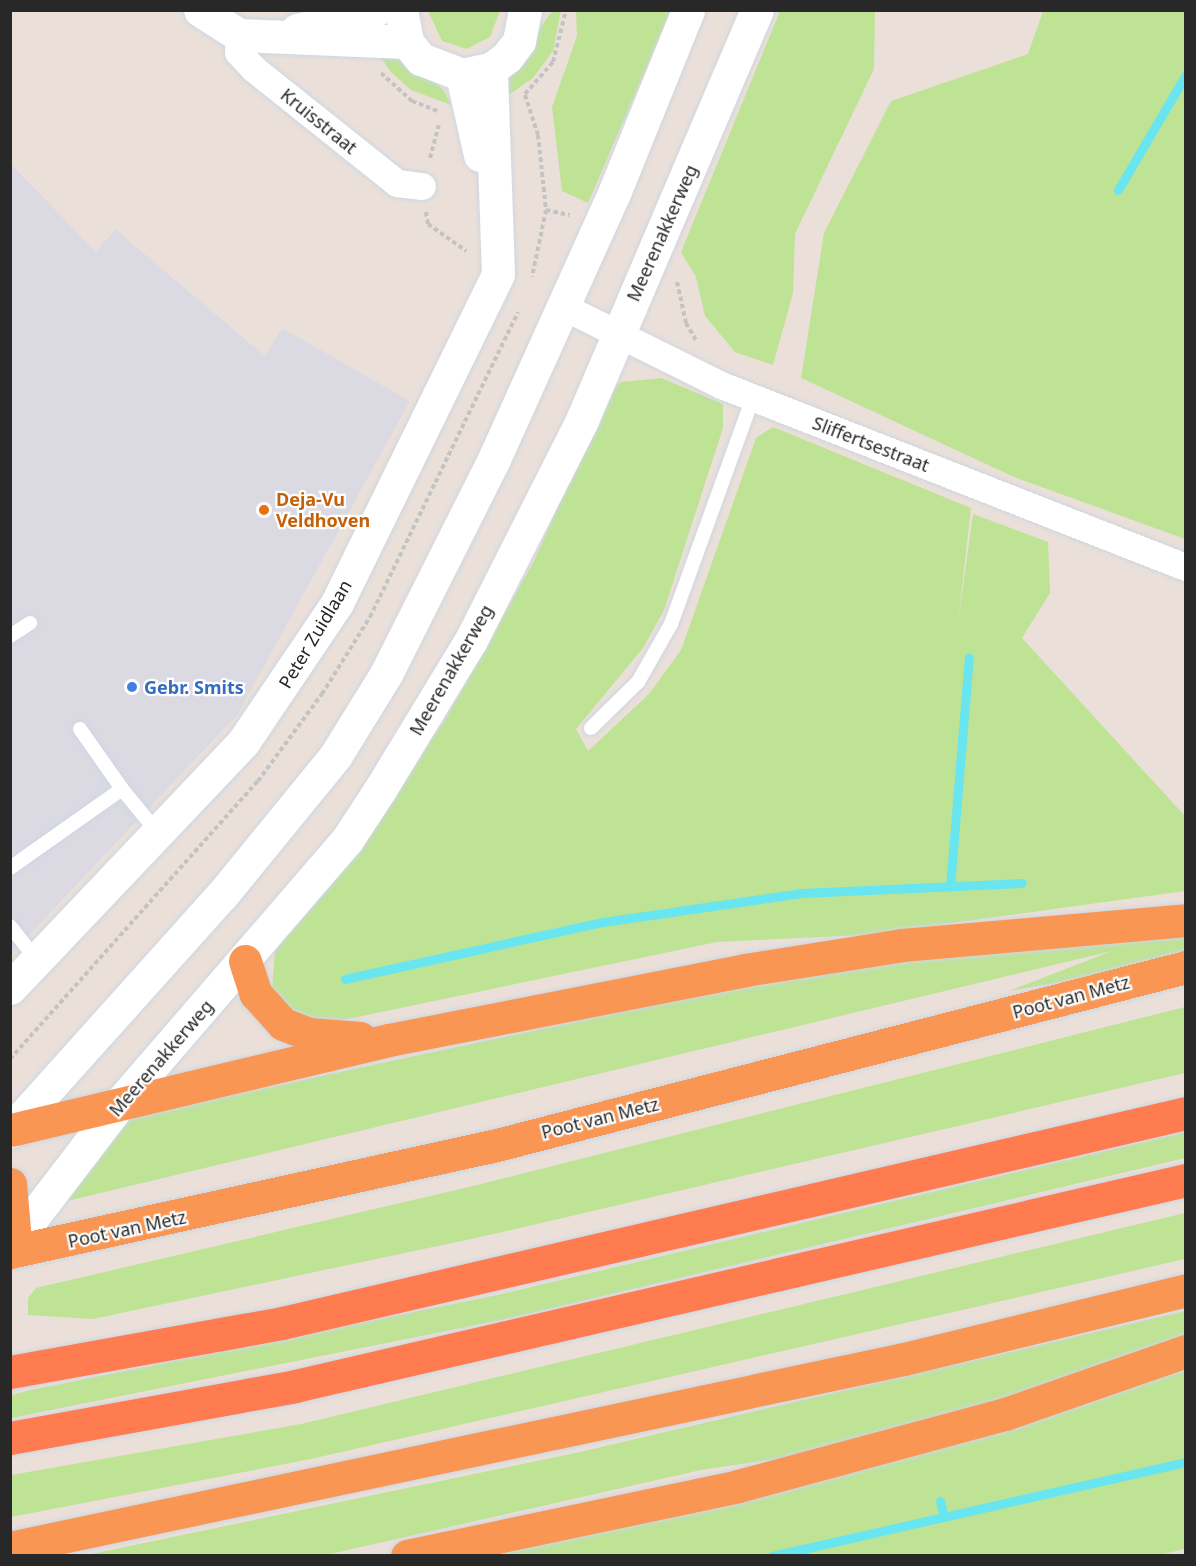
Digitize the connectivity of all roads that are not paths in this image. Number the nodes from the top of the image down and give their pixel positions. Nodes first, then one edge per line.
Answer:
1 (200, 10) edge
2 (376, 10) edge
3 (401, 10) edge
4 (525, 10) edge
5 (688, 10) edge
6 (757, 10) edge
7 (239, 35) junction
8 (274, 37) junction
9 (407, 42) junction
10 (476, 72) junction
11 (422, 186) road end
12 (562, 306) junction
13 (618, 334) junction
14 (753, 398) junction
15 (1185, 567) edge
16 (30, 623) dead end
17 (10, 636) edge
18 (591, 728) dead end
19 (80, 729) dead end
20 (122, 789) junction
21 (159, 833) junction
22 (10, 868) edge
23 (1185, 920) edge
24 (10, 926) edge
25 (38, 961) junction
26 (245, 962) junction
27 (1185, 967) edge
28 (10, 988) edge
29 (389, 1040) junction
30 (120, 1103) junction
31 (1185, 1113) edge
32 (11, 1131) edge
33 (1185, 1180) edge
34 (10, 1184) edge
35 (12, 1246) edge
36 (1185, 1290) edge
37 (1185, 1351) edge
38 (10, 1372) edge
39 (10, 1438) edge
40 (10, 1548) edge
41 (407, 1556) edge

1 - 7 main road
2 - 8 main road
3 - 9 main road
4 - 10 main road
5 - 12 main road
6 - 13 main road, Meerenakkerweg
7 - 8 main road
7 - 11 street, Kruisstraat
8 - 9 main road
9 - 10 main road
10 - 21 main road, Peter Zuidlaan
12 - 13 street, Sliffertsestraat
12 - 32 main road
13 - 14 street, Sliffertsestraat
13 - 26 main road, Meerenakkerweg
14 - 15 street, Sliffertsestraat
14 - 18 lane
16 - 17 lane
19 - 20 lane
20 - 21 lane
20 - 22 lane
21 - 25 main road, Peter Zuidlaan
23 - 29 highway
24 - 25 lane
25 - 28 main road, Peter Zuidlaan
26 - 29 highway
26 - 30 main road, Meerenakkerweg
27 - 35 highway, Poot van Metz
29 - 30 highway
30 - 32 highway
30 - 35 main road, Meerenakkerweg
31 - 38 highway
33 - 39 highway
34 - 35 highway
36 - 40 highway
37 - 41 highway

